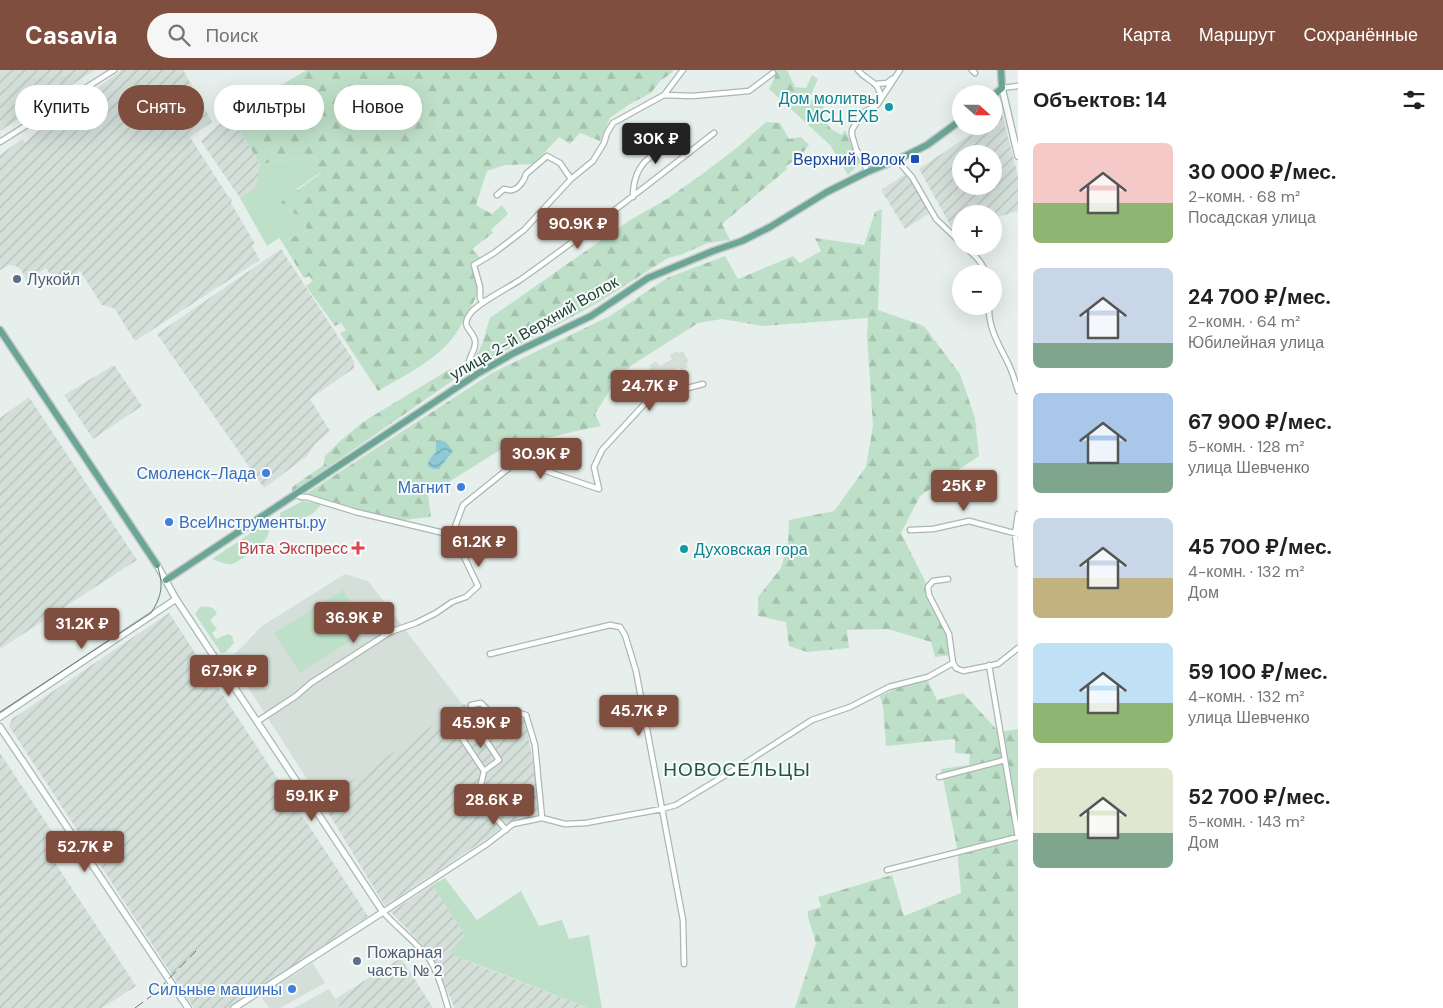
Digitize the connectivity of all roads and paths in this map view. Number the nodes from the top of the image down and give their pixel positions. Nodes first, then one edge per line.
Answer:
1 (114, 70) edge
2 (683, 70) edge
3 (858, 70) edge
4 (900, 70) edge
5 (1002, 70) edge
6 (106, 72) edge
7 (773, 73) dead end
8 (894, 79) junction
9 (876, 84) junction
10 (1002, 85) edge
11 (1018, 86) edge
12 (1002, 88) joint
13 (664, 96) junction
14 (881, 98) junction
15 (952, 126) edge
16 (714, 133) dead end
17 (0, 142) edge
18 (692, 150) junction
19 (1018, 156) edge
20 (897, 160) junction
21 (868, 172) junction
22 (571, 178) junction
23 (497, 195) dead end
24 (633, 197) junction
25 (952, 234) edge
26 (974, 255) edge
27 (982, 265) edge
28 (483, 303) junction
29 (988, 315) edge
30 (0, 330) edge
31 (473, 376) junction
32 (703, 384) dead end
33 (1018, 391) edge
34 (296, 494) junction
35 (1018, 514) edge
36 (910, 530) dead end
37 (1017, 534) edge
38 (452, 535) junction
39 (1018, 564) edge
40 (157, 565) joint
41 (166, 580) junction
42 (948, 580) dead end
43 (176, 599) junction
44 (1018, 648) edge
45 (490, 654) dead end
46 (953, 663) junction
47 (989, 665) junction
48 (471, 705) dead end
49 (512, 711) dead end
50 (0, 717) edge
51 (258, 721) junction
52 (0, 727) edge
53 (477, 727) junction
54 (1005, 760) junction
55 (484, 771) junction
56 (939, 777) dead end
57 (662, 809) junction
58 (542, 818) junction
59 (506, 830) junction
60 (887, 870) dead end
61 (383, 912) junction
62 (684, 964) dead end
63 (188, 1008) edge
64 (234, 1008) edge
65 (448, 1008) edge

1 - 6 street
2 - 13 street
3 - 9 street
4 - 8 street
5 - 10 main road
6 - 17 street
7 - 13 street
8 - 9 street
8 - 14 street
9 - 14 street
11 - 12 street
12 - 19 street
13 - 22 street
14 - 21 street
15 - 20 main road, улица 2-й Верхний Волок
16 - 18 street
18 - 24 street
18 - 24 street
20 - 21 main road, улица 2-й Верхний Волок
20 - 25 street
21 - 31 main road, улица 2-й Верхний Волок
22 - 23 street
22 - 28 street
24 - 28 street
26 - 27 street
28 - 31 street
29 - 33 street
30 - 40 main road
31 - 34 main road, улица 2-й Верхний Волок
32 - 38 street
34 - 38 street
34 - 41 main road, улица 2-й Верхний Волок
35 - 37 street
36 - 37 street
37 - 39 street
38 - 51 street
40 - 41 street
41 - 43 street
42 - 46 street
43 - 50 street
43 - 51 street
44 - 47 street
45 - 57 street
46 - 47 street
46 - 57 street
47 - 54 street
48 - 53 street
49 - 58 street
51 - 61 street
52 - 63 street
53 - 55 street
53 - 55 street
54 - 56 street
54 - 60 street
55 - 59 street
57 - 58 street
57 - 62 street
58 - 59 street
59 - 61 street
61 - 64 street
61 - 65 street

